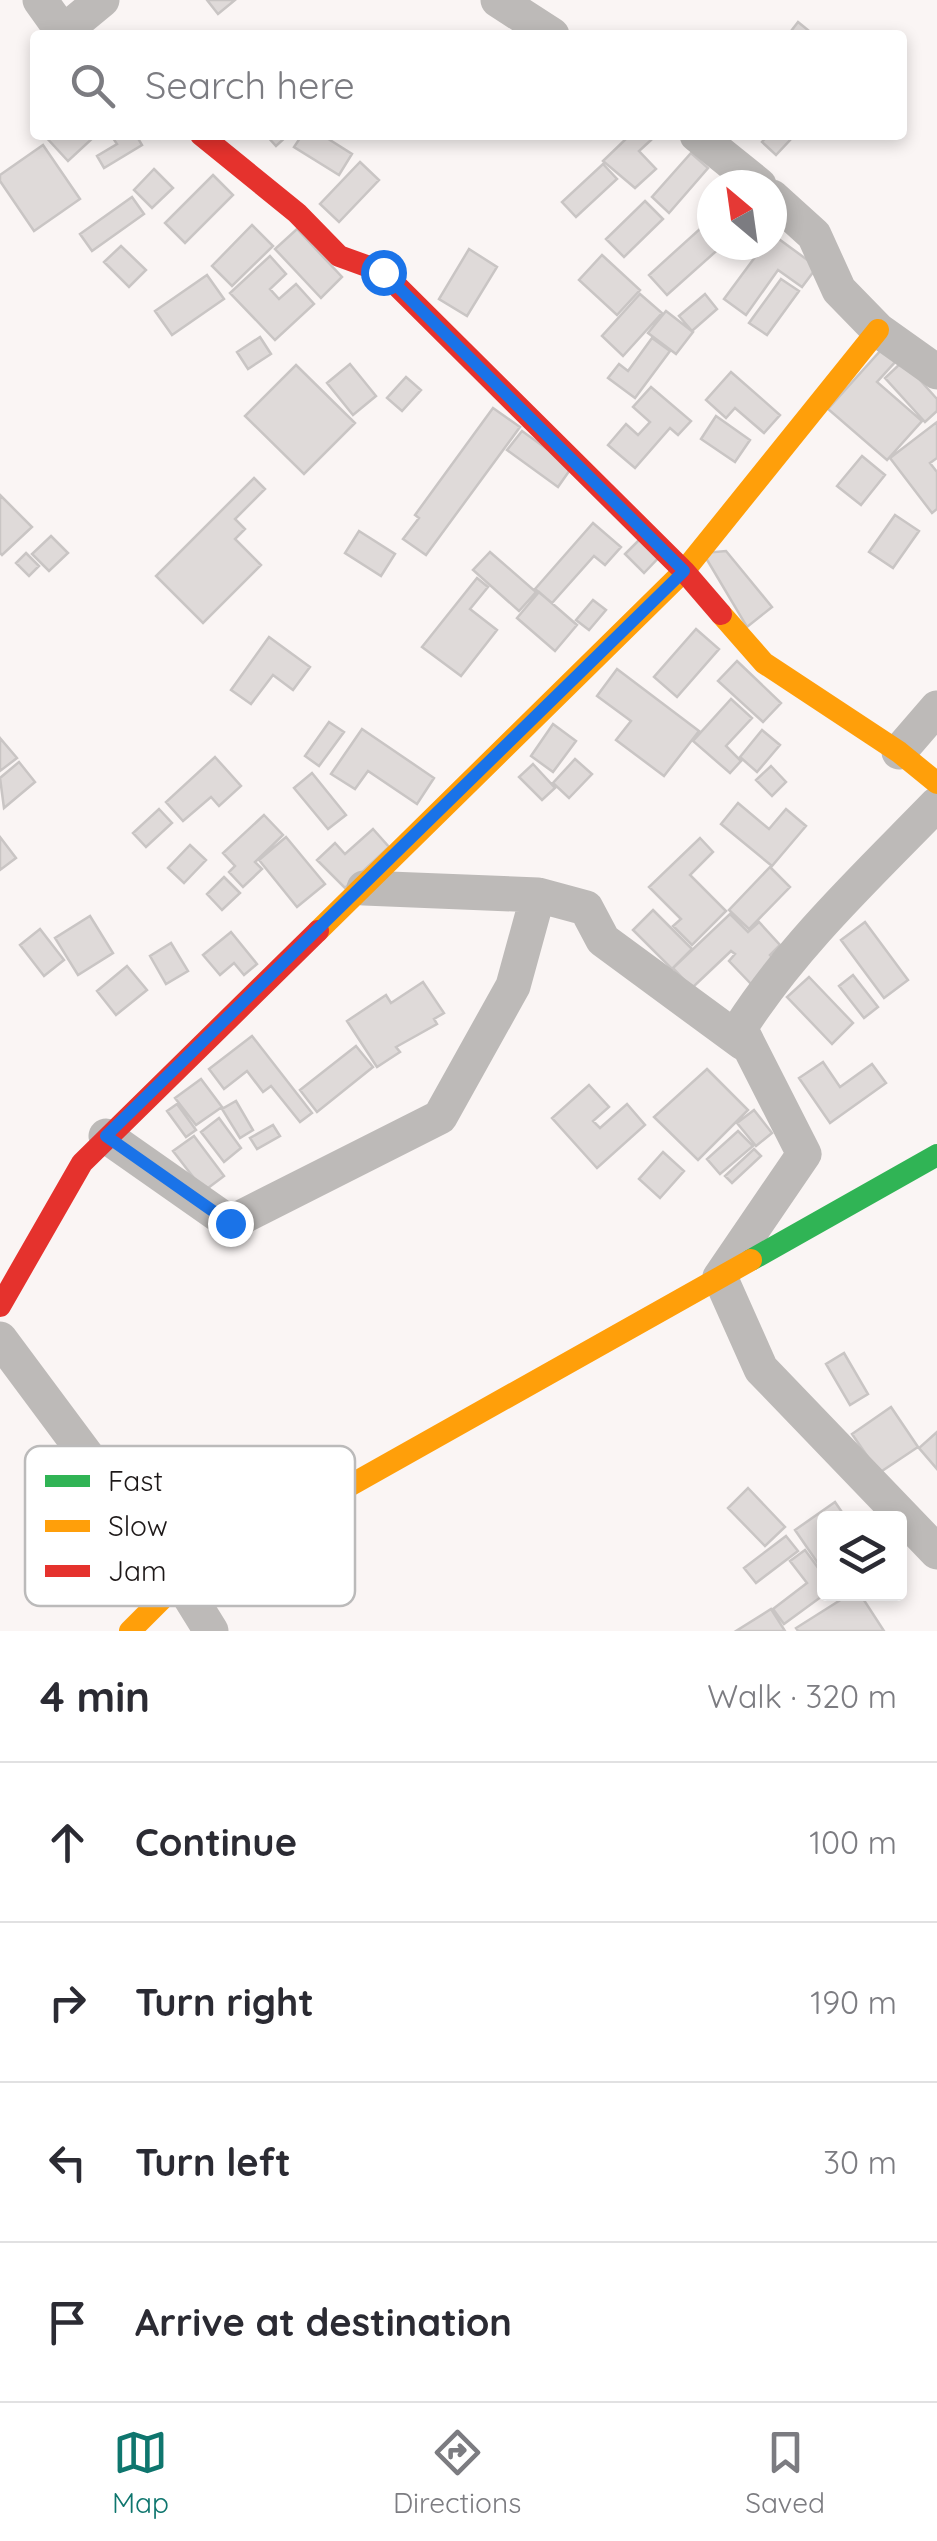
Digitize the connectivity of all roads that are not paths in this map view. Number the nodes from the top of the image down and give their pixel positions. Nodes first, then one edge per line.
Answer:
1 (40, 0) edge
2 (102, 0) edge
3 (498, 0) edge
4 (60, 30) edge
5 (68, 30) edge
6 (544, 30) edge
7 (207, 140) edge
8 (704, 140) edge
9 (741, 170) edge
10 (787, 211) edge
11 (878, 330) junction
12 (937, 372) edge
13 (684, 571) junction
14 (937, 708) edge
15 (899, 752) junction
16 (937, 783) edge
17 (937, 804) edge
18 (364, 888) junction
19 (538, 895) junction
20 (743, 1043) junction
21 (106, 1136) junction
22 (937, 1155) edge
23 (720, 1276) junction
24 (0, 1306) edge
25 (0, 1339) edge
26 (80, 1446) edge
27 (355, 1482) edge
28 (937, 1552) edge
29 (155, 1606) edge
30 (196, 1606) edge
31 (130, 1631) edge
32 (212, 1631) edge

1 - 4 street
2 - 5 street
3 - 6 street
7 - 13 street
8 - 9 street
10 - 11 street
11 - 12 street
11 - 13 street
13 - 15 street
13 - 18 street
14 - 15 street
15 - 16 street
17 - 20 street
18 - 19 street
18 - 21 street
19 - 20 street
19 - 21 street
20 - 23 street
21 - 24 street
22 - 23 street
23 - 27 street
23 - 28 street
25 - 26 street
29 - 31 street
30 - 32 street

